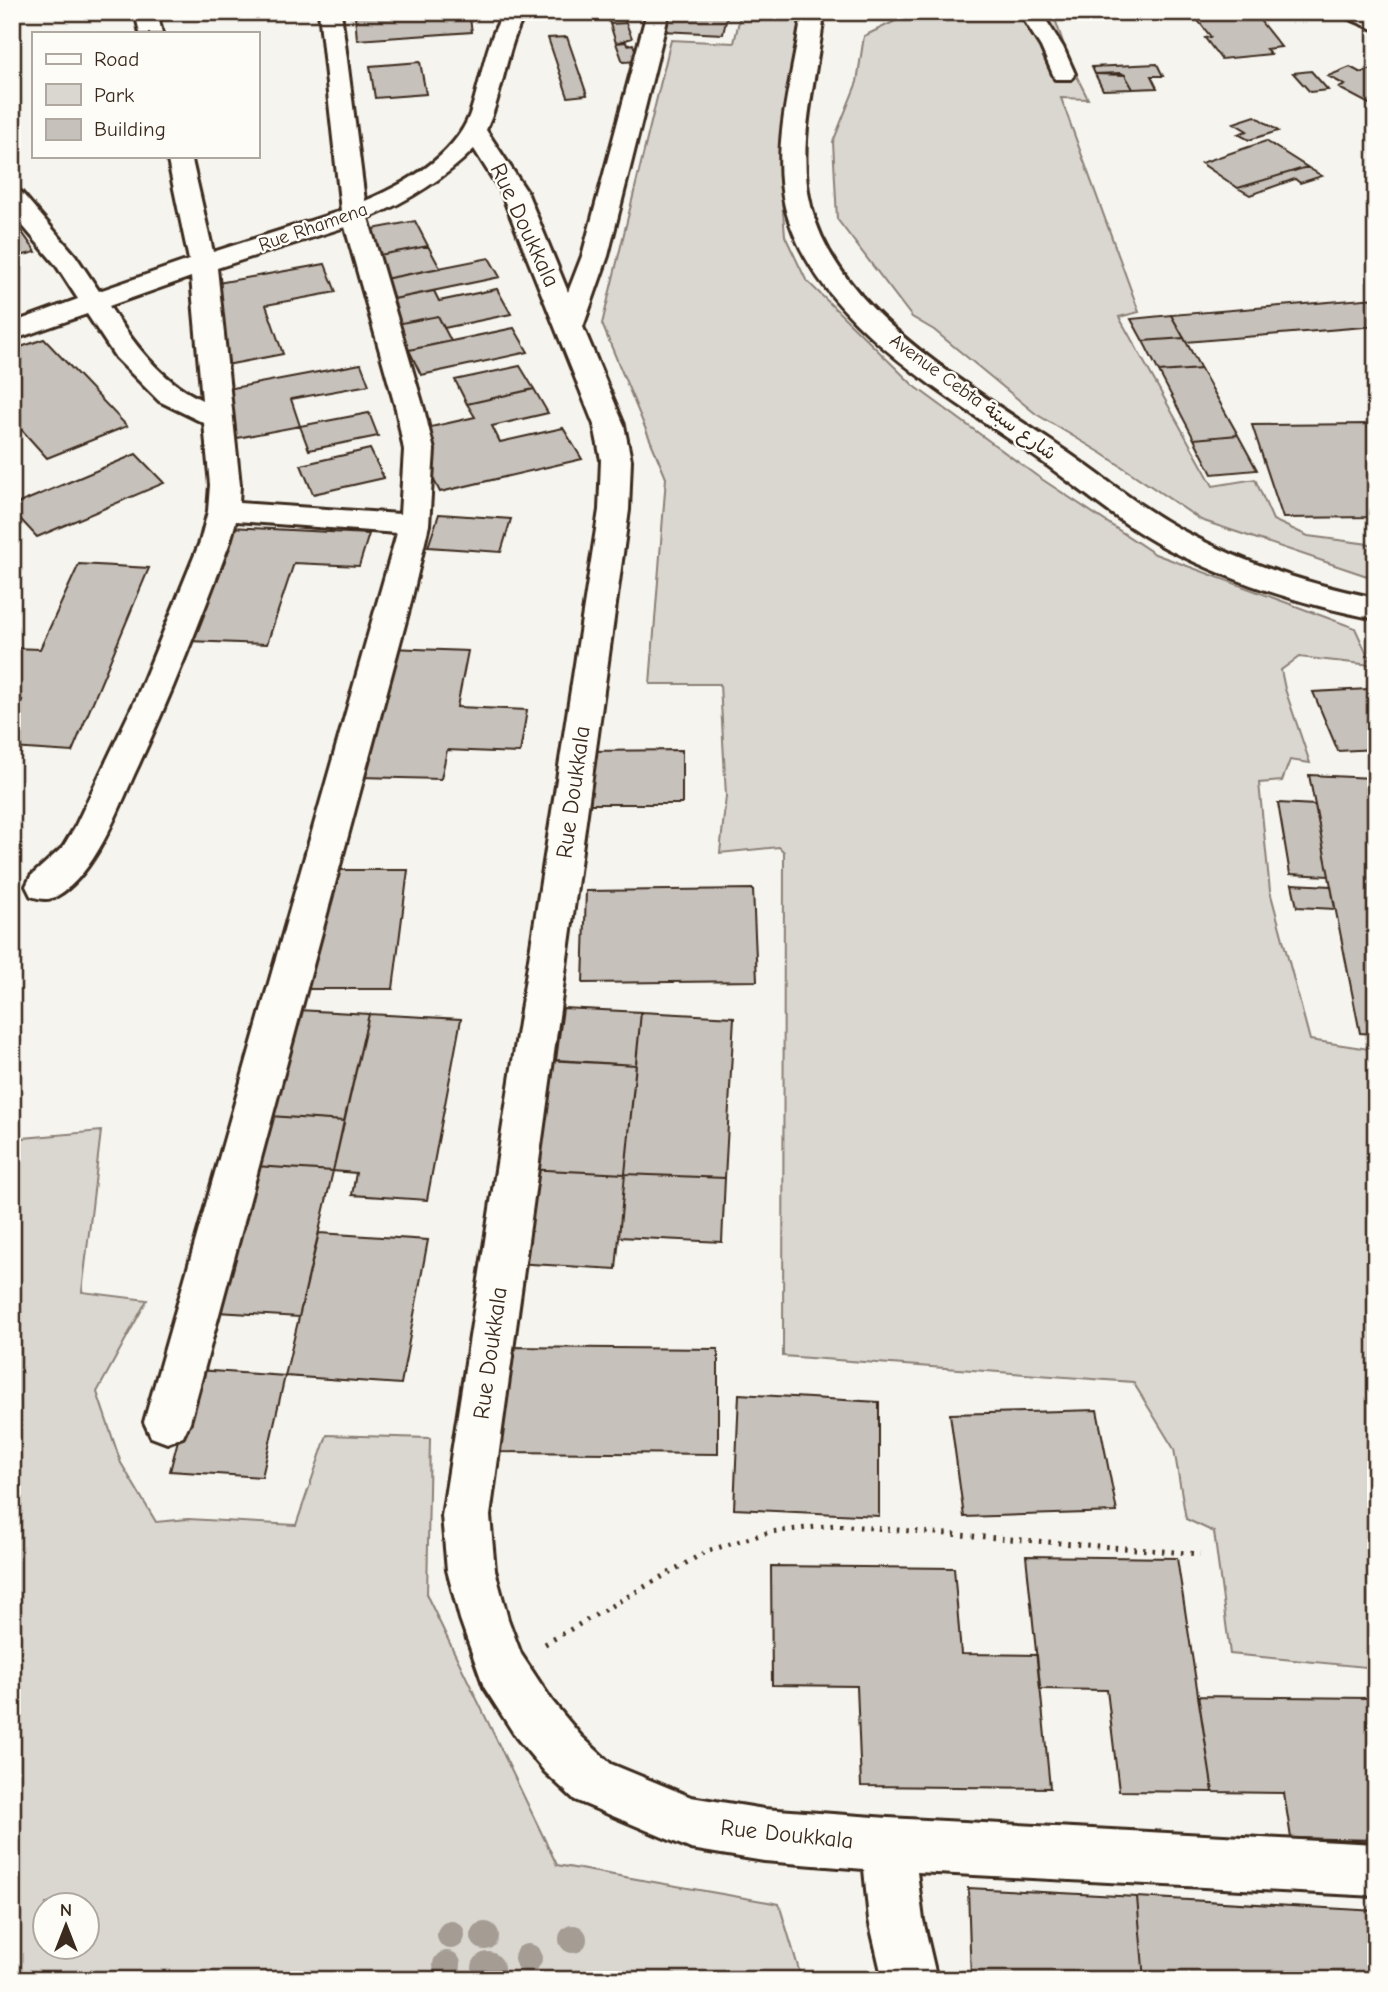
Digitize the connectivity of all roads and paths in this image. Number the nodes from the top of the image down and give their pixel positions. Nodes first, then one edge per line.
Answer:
1 (330, 12) edge
2 (658, 12) edge
3 (813, 12) edge
4 (1030, 12) edge
5 (1353, 12) edge
6 (146, 13) edge
7 (506, 18) edge
8 (1376, 23) edge
9 (151, 32) edge
10 (1063, 74) dead end
11 (475, 131) junction
12 (179, 158) edge
13 (12, 197) edge
14 (354, 215) junction
15 (203, 264) junction
16 (92, 303) junction
17 (570, 325) junction
18 (12, 332) edge
19 (218, 419) junction
20 (223, 511) junction
21 (414, 525) junction
22 (1376, 609) edge
23 (44, 886) dead end
24 (167, 1422) dead end
25 (1200, 1555) dead end
26 (502, 1669) junction
27 (888, 1844) junction
28 (1376, 1870) edge
29 (910, 1980) edge

1 - 14 street
2 - 17 street
3 - 22 street, Avenue Cebta شارع سبتة
4 - 10 street
5 - 8 street
6 - 9 street
7 - 11 street, Rue Rhamena
11 - 14 street, Rue Rhamena
11 - 17 street, Rue Doukkala
12 - 15 street
13 - 16 street
14 - 15 street, Rue Rhamena
14 - 21 street
15 - 16 street, Rue Rhamena
15 - 19 street
16 - 18 street, Rue Rhamena
16 - 19 street
17 - 26 street, Rue Doukkala
19 - 20 street
20 - 21 street
20 - 23 street
21 - 24 street
25 - 26 path
26 - 27 street, Rue Doukkala
27 - 28 street, Rue Doukkala
27 - 29 street

